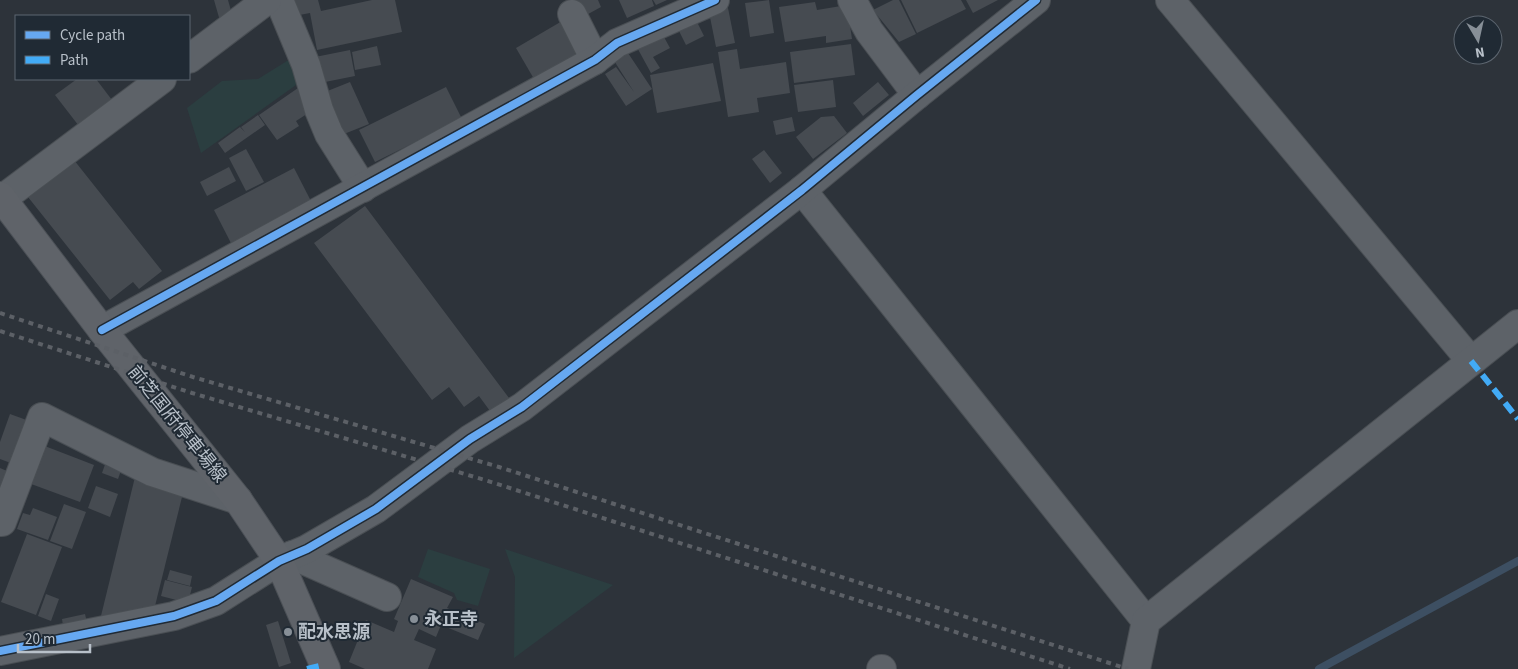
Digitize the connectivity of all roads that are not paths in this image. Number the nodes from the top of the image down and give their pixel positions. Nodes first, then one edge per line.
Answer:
1 (267, 0) edge
2 (279, 0) edge
3 (715, 0) edge
4 (852, 0) edge
5 (1036, 0) edge
6 (1170, 0) edge
7 (572, 14) dead end
8 (190, 57) edge
9 (596, 60) junction
10 (161, 80) edge
11 (916, 95) junction
12 (363, 188) junction
13 (802, 190) junction
14 (1, 197) edge
15 (1518, 324) edge
16 (102, 330) junction
17 (1471, 361) junction
18 (238, 500) junction
19 (0, 521) edge
20 (285, 558) junction
21 (387, 597) dead end
22 (1146, 621) junction
23 (0, 651) edge
24 (326, 669) edge
25 (1136, 669) edge

1 - 8 street
2 - 12 street
3 - 9 street
4 - 11 street
5 - 11 street
6 - 17 street
7 - 9 street
9 - 12 street
10 - 14 street
11 - 13 street
12 - 16 street
13 - 20 street
13 - 22 street
14 - 16 main road, 前芝国府停車場線
15 - 17 street
16 - 18 main road, 前芝国府停車場線
17 - 22 street
18 - 19 street
18 - 20 main road, 前芝国府停車場線
20 - 21 street
20 - 23 street
20 - 24 main road, 前芝国府停車場線
22 - 25 street

